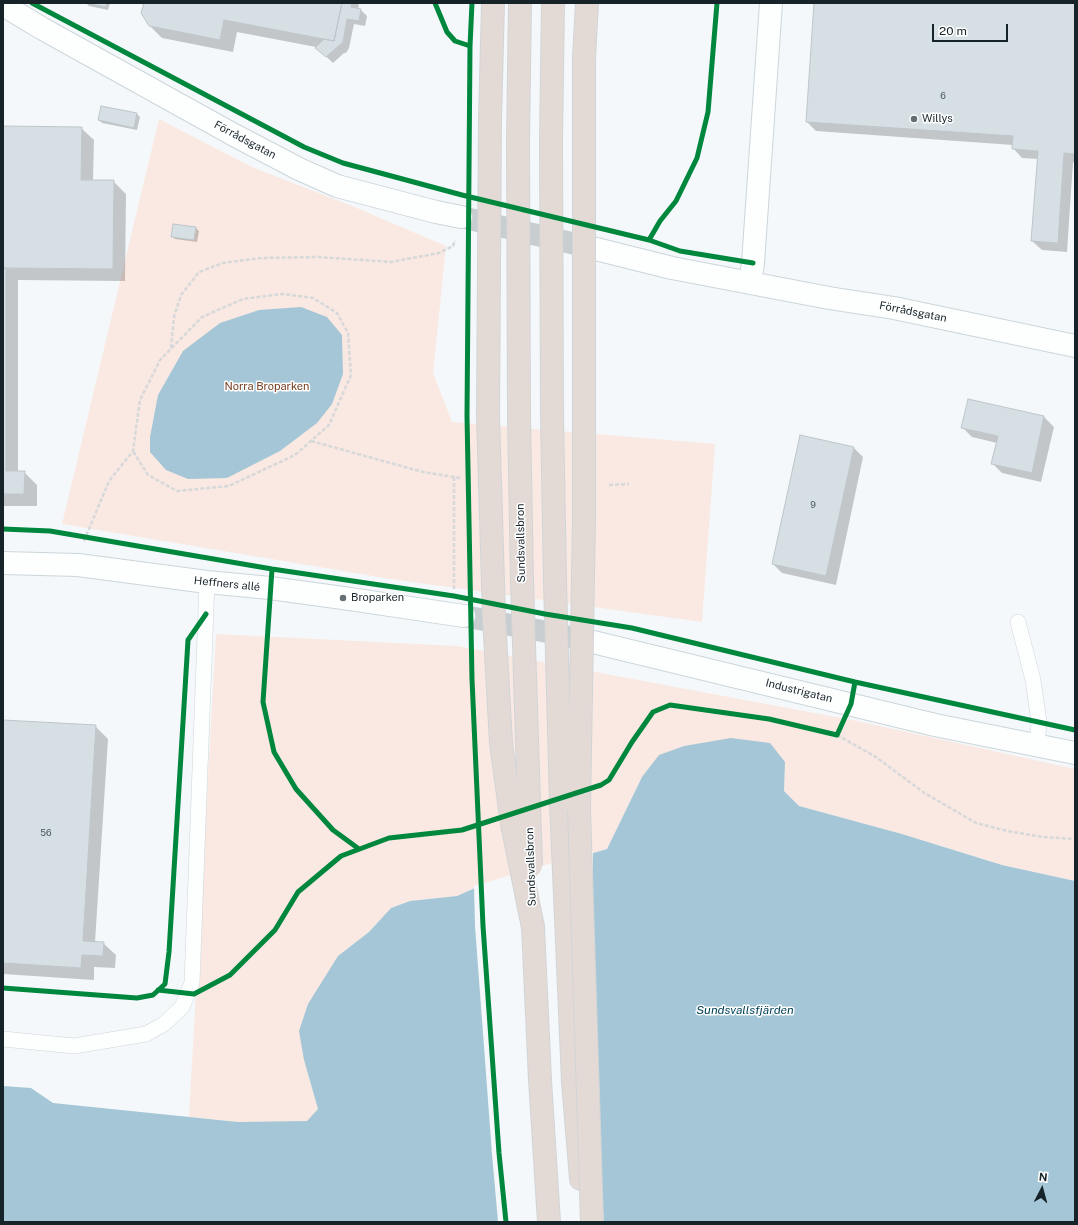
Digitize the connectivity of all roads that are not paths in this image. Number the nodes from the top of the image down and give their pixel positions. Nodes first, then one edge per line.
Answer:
1 (493, 3) edge
2 (520, 3) edge
3 (553, 3) edge
4 (587, 3) edge
5 (771, 3) edge
6 (3, 5) edge
7 (3, 18) edge
8 (43, 29) junction
9 (461, 217) tunnel mouth
10 (588, 247) tunnel mouth
11 (750, 283) junction
12 (1075, 346) edge
13 (3, 563) edge
14 (207, 582) junction
15 (456, 608) tunnel mouth
16 (1018, 622) dead end
17 (593, 642) tunnel mouth
18 (1037, 744) junction
19 (1075, 753) edge
20 (533, 927) junction
21 (3, 1039) edge
22 (550, 1222) edge
23 (584, 1222) edge
24 (592, 1222) edge

1 - 20 highway, bridge
2 - 20 highway, Sundsvallsbron, bridge
3 - 23 highway, bridge
4 - 24 highway, bridge
5 - 11 street
6 - 8 street, Förrådsgatan
7 - 8 street, Förrådsgatan
8 - 9 street, Förrådsgatan
10 - 11 street, Förrådsgatan
11 - 12 street, Förrådsgatan
13 - 14 street, Heffners allé
14 - 15 street, Heffners allé
14 - 21 lane
16 - 18 lane
17 - 18 street, Industrigatan
18 - 19 street, Industrigatan
20 - 22 highway, Sundsvallsbron

